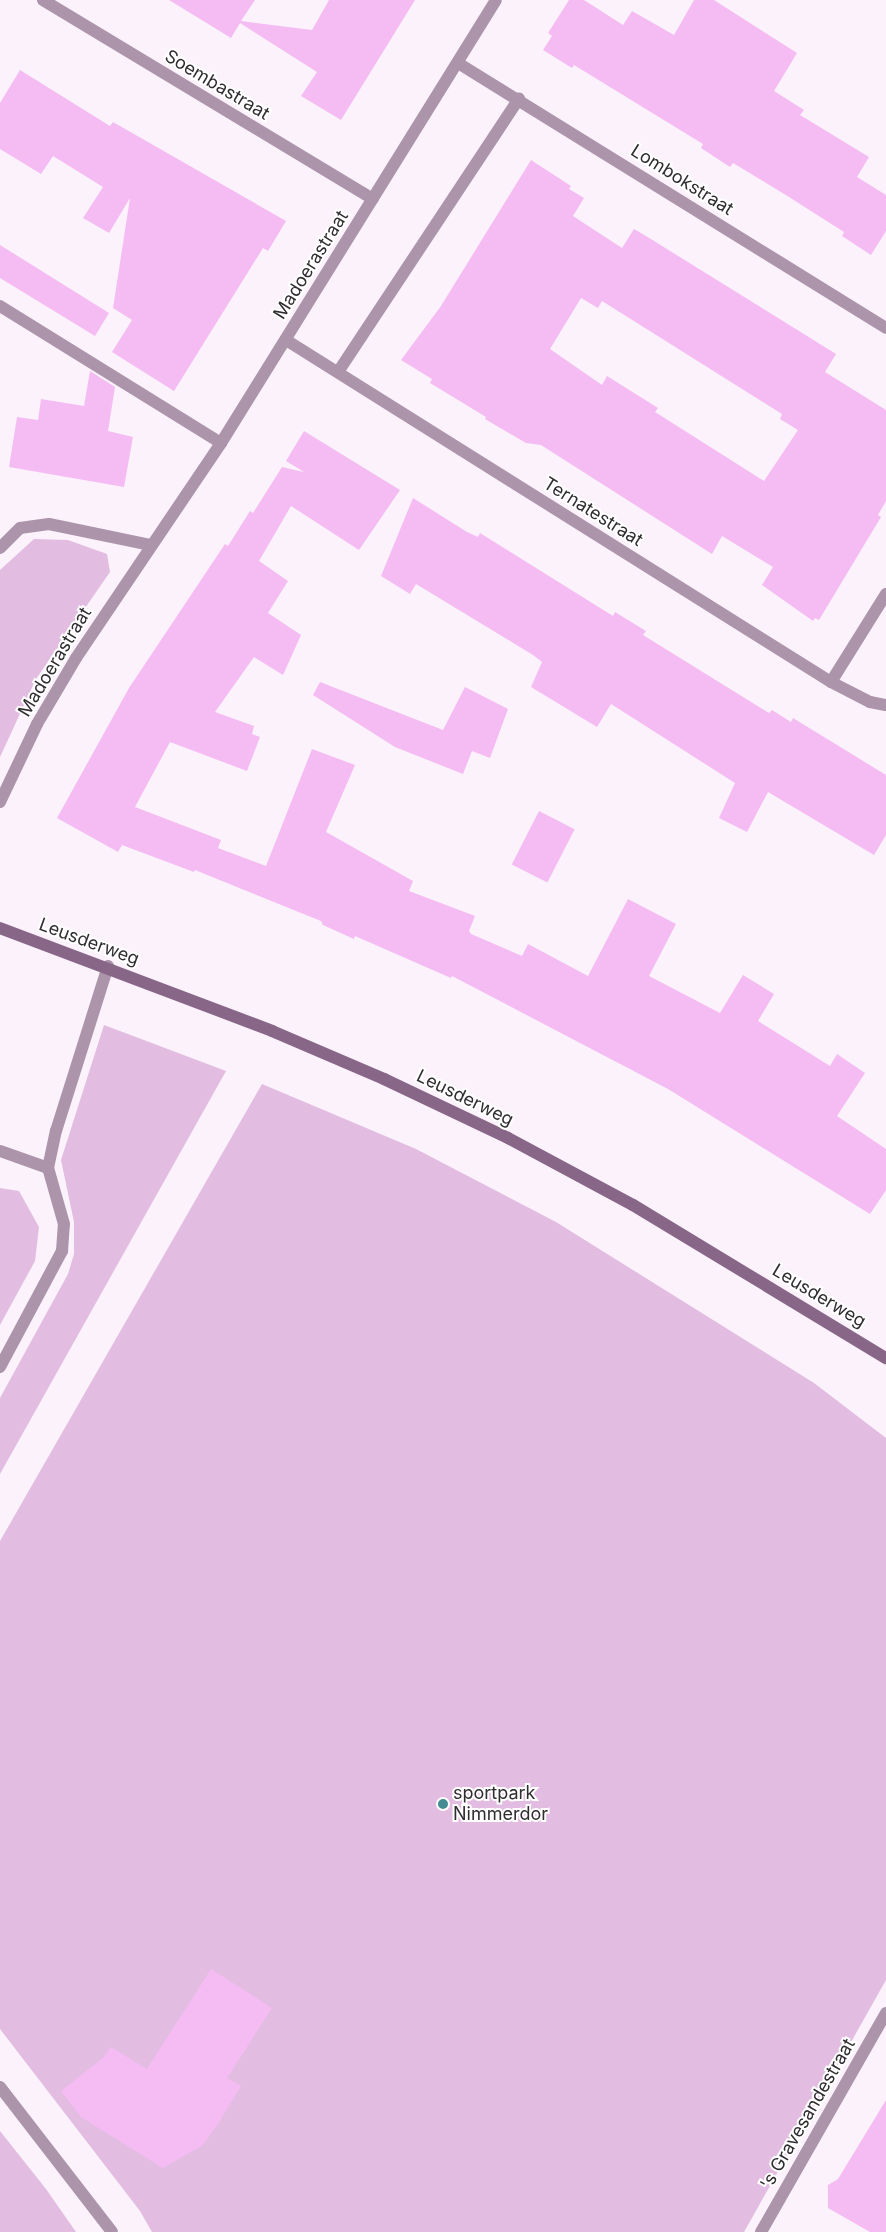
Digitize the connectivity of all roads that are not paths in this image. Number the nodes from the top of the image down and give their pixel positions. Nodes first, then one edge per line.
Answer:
1 (43, 0) edge
2 (496, 0) edge
3 (458, 63) junction
4 (519, 98) junction
5 (373, 199) junction
6 (0, 306) edge
7 (886, 328) edge
8 (286, 340) junction
9 (338, 372) junction
10 (221, 443) junction
11 (150, 545) junction
12 (0, 548) edge
13 (886, 594) edge
14 (831, 682) junction
15 (886, 705) edge
16 (0, 802) edge
17 (0, 928) edge
18 (108, 966) junction
19 (0, 1151) edge
20 (48, 1168) junction
21 (886, 1358) edge
22 (0, 1367) edge
23 (886, 2013) edge
24 (0, 2087) edge
25 (112, 2232) edge
26 (761, 2232) edge

1 - 5 street, Soembastraat
2 - 3 street, Madoerastraat
3 - 4 street, Lombokstraat
3 - 5 street, Madoerastraat
4 - 7 street, Lombokstraat
4 - 9 street
5 - 8 street, Madoerastraat
6 - 10 street
8 - 9 street, Ternatestraat
8 - 10 street, Madoerastraat
9 - 14 street, Ternatestraat
10 - 11 street, Madoerastraat
11 - 12 street
11 - 16 street, Madoerastraat
13 - 14 street
14 - 15 street, Ternatestraat
17 - 18 street, Leusderweg
18 - 20 street
18 - 21 street, Leusderweg
19 - 20 street
20 - 22 street
23 - 26 street, 's Gravesandestraat
24 - 25 street

